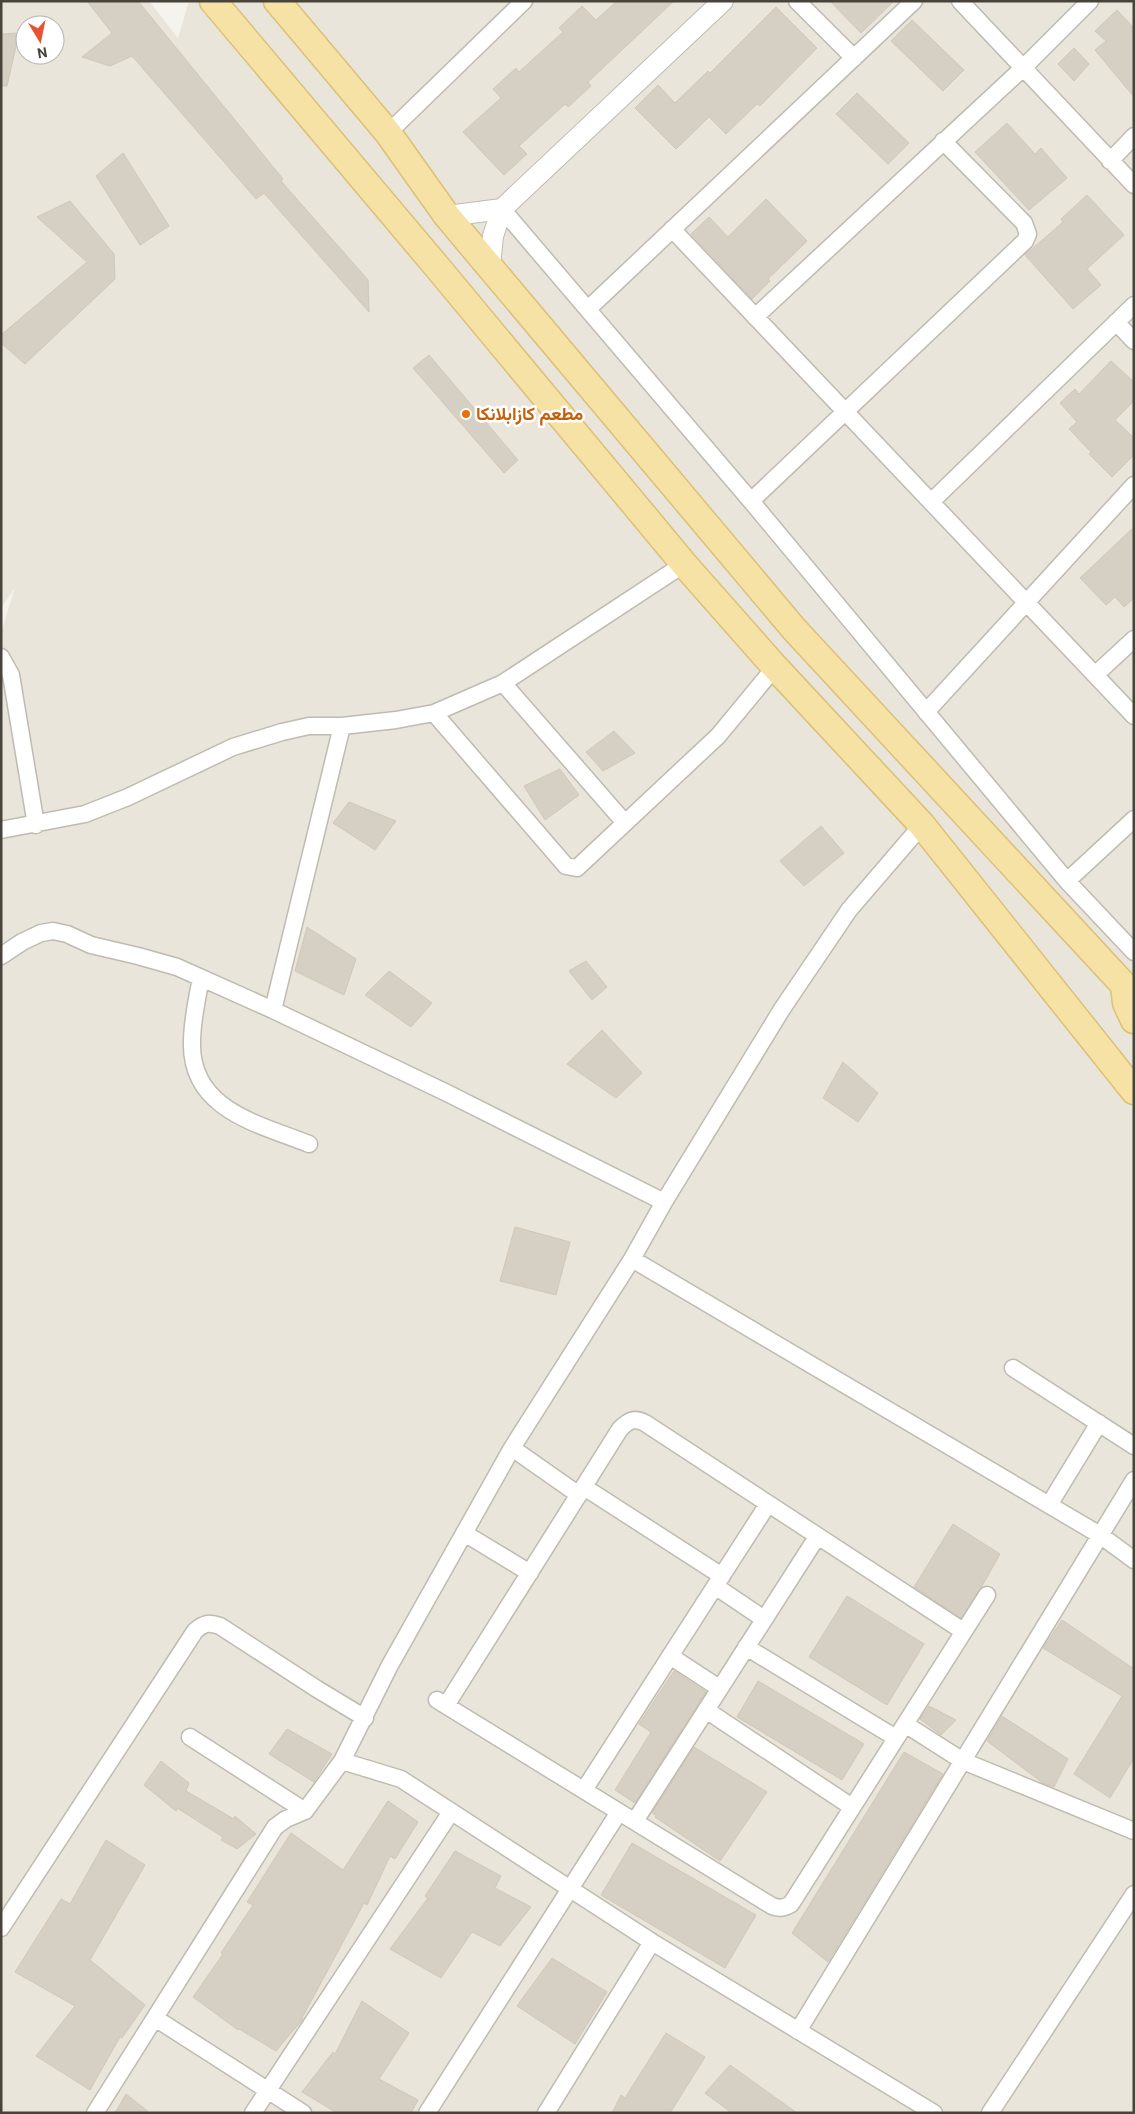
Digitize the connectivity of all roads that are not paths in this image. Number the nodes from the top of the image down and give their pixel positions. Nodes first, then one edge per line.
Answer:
1 (213, 1) edge
2 (277, 1) edge
3 (723, 1) edge
4 (798, 1) edge
5 (914, 1) edge
6 (960, 1) edge
7 (1090, 1) edge
8 (516, 4) edge
9 (854, 58) junction
10 (1023, 68) junction
11 (388, 133) junction
12 (1134, 136) edge
13 (943, 141) junction
14 (1110, 161) junction
15 (1134, 185) edge
16 (502, 209) junction
17 (447, 216) junction
18 (672, 229) junction
19 (490, 266) junction
20 (1134, 305) edge
21 (588, 309) junction
22 (755, 317) junction
23 (1116, 322) junction
24 (1134, 341) edge
25 (845, 412) junction
26 (1134, 485) edge
27 (751, 501) junction
28 (931, 502) junction
29 (684, 564) junction
30 (1026, 602) junction
31 (1134, 639) edge
32 (1, 657) edge
33 (774, 667) junction
34 (1096, 675) junction
35 (503, 683) junction
36 (926, 712) junction
37 (434, 713) junction
38 (1134, 716) edge
39 (342, 726) junction
40 (1134, 819) edge
41 (625, 823) junction
42 (36, 825) junction
43 (922, 825) junction
44 (1, 830) edge
45 (1066, 881) junction
46 (1134, 952) edge
47 (1, 956) edge
48 (201, 978) junction
49 (1129, 991) edge
50 (273, 1010) junction
51 (1134, 1020) edge
52 (1134, 1091) edge
53 (309, 1144) dead end
54 (664, 1202) junction
55 (632, 1259) junction
56 (1013, 1368) dead end
57 (1099, 1423) junction
58 (1134, 1446) edge
59 (512, 1448) junction
60 (1134, 1480) edge
61 (582, 1491) junction
62 (768, 1504) junction
63 (1049, 1505) junction
64 (464, 1533) junction
65 (1100, 1535) junction
66 (817, 1537) junction
67 (1134, 1560) edge
68 (530, 1573) junction
69 (719, 1581) junction
70 (987, 1595) dead end
71 (764, 1619) junction
72 (963, 1631) junction
73 (746, 1647) junction
74 (670, 1656) junction
75 (720, 1688) junction
76 (706, 1710) junction
77 (365, 1718) junction
78 (905, 1724) junction
79 (190, 1737) dead end
80 (896, 1738) junction
81 (963, 1760) junction
82 (342, 1761) junction
83 (584, 1790) junction
84 (852, 1807) junction
85 (305, 1811) junction
86 (451, 1812) junction
87 (619, 1812) junction
88 (635, 1821) junction
89 (1134, 1831) edge
90 (570, 1889) junction
91 (1134, 1894) edge
92 (1, 1928) edge
93 (652, 1942) junction
94 (155, 2018) junction
95 (798, 2031) junction
96 (267, 2091) junction
97 (95, 2113) edge
98 (253, 2113) edge
99 (303, 2113) edge
100 (427, 2113) edge
101 (546, 2113) edge
102 (934, 2113) edge
103 (990, 2113) edge

1 - 29 main road
2 - 11 main road
3 - 16 street
4 - 9 street
5 - 9 street
6 - 10 street
7 - 10 street
8 - 11 street
9 - 18 street
10 - 13 street
10 - 14 street
11 - 17 main road
12 - 14 street
13 - 22 street
13 - 25 street
14 - 15 street
16 - 17 street
16 - 19 street
16 - 21 street
17 - 19 main road
18 - 21 street
18 - 22 street
19 - 49 main road
20 - 23 street
21 - 27 street
22 - 25 street
23 - 24 street
23 - 28 street
25 - 27 street
25 - 28 street
26 - 30 street
27 - 36 street
28 - 30 street
29 - 33 main road
29 - 35 street
30 - 34 street
30 - 36 street
31 - 34 street
32 - 42 street
33 - 41 street
33 - 43 main road
34 - 38 street
35 - 37 street
35 - 41 street
36 - 45 street
37 - 39 street
37 - 41 street
39 - 42 street
39 - 50 street
40 - 45 street
42 - 44 street
43 - 52 main road
43 - 54 street
45 - 46 street
47 - 48 street
48 - 50 street
48 - 53 street
49 - 51 main road
50 - 54 street
54 - 55 street
55 - 59 street
55 - 63 street
56 - 57 street
57 - 58 street
57 - 63 street
59 - 61 street
59 - 64 street
60 - 65 street
61 - 62 street
61 - 68 street
61 - 69 street
62 - 66 street
62 - 69 street
63 - 65 street
64 - 68 street
64 - 77 street
65 - 67 street
65 - 81 street
66 - 71 street
66 - 72 street
68 - 83 street
69 - 71 street
69 - 74 street
70 - 72 street
71 - 73 street
72 - 78 street
73 - 75 street
73 - 80 street
74 - 75 street
74 - 83 street
75 - 76 street
76 - 84 street
76 - 88 street
77 - 82 street
77 - 92 street
78 - 80 street
78 - 81 street
79 - 85 street
80 - 84 street
81 - 89 street
81 - 95 street
82 - 85 street
82 - 86 street
83 - 87 street
84 - 88 street
85 - 94 street
86 - 90 street
86 - 96 street
87 - 88 street
87 - 90 street
90 - 93 street
90 - 100 street
91 - 103 street
93 - 95 street
93 - 101 street
94 - 96 street
94 - 97 street
95 - 102 street
96 - 98 street
96 - 99 street

